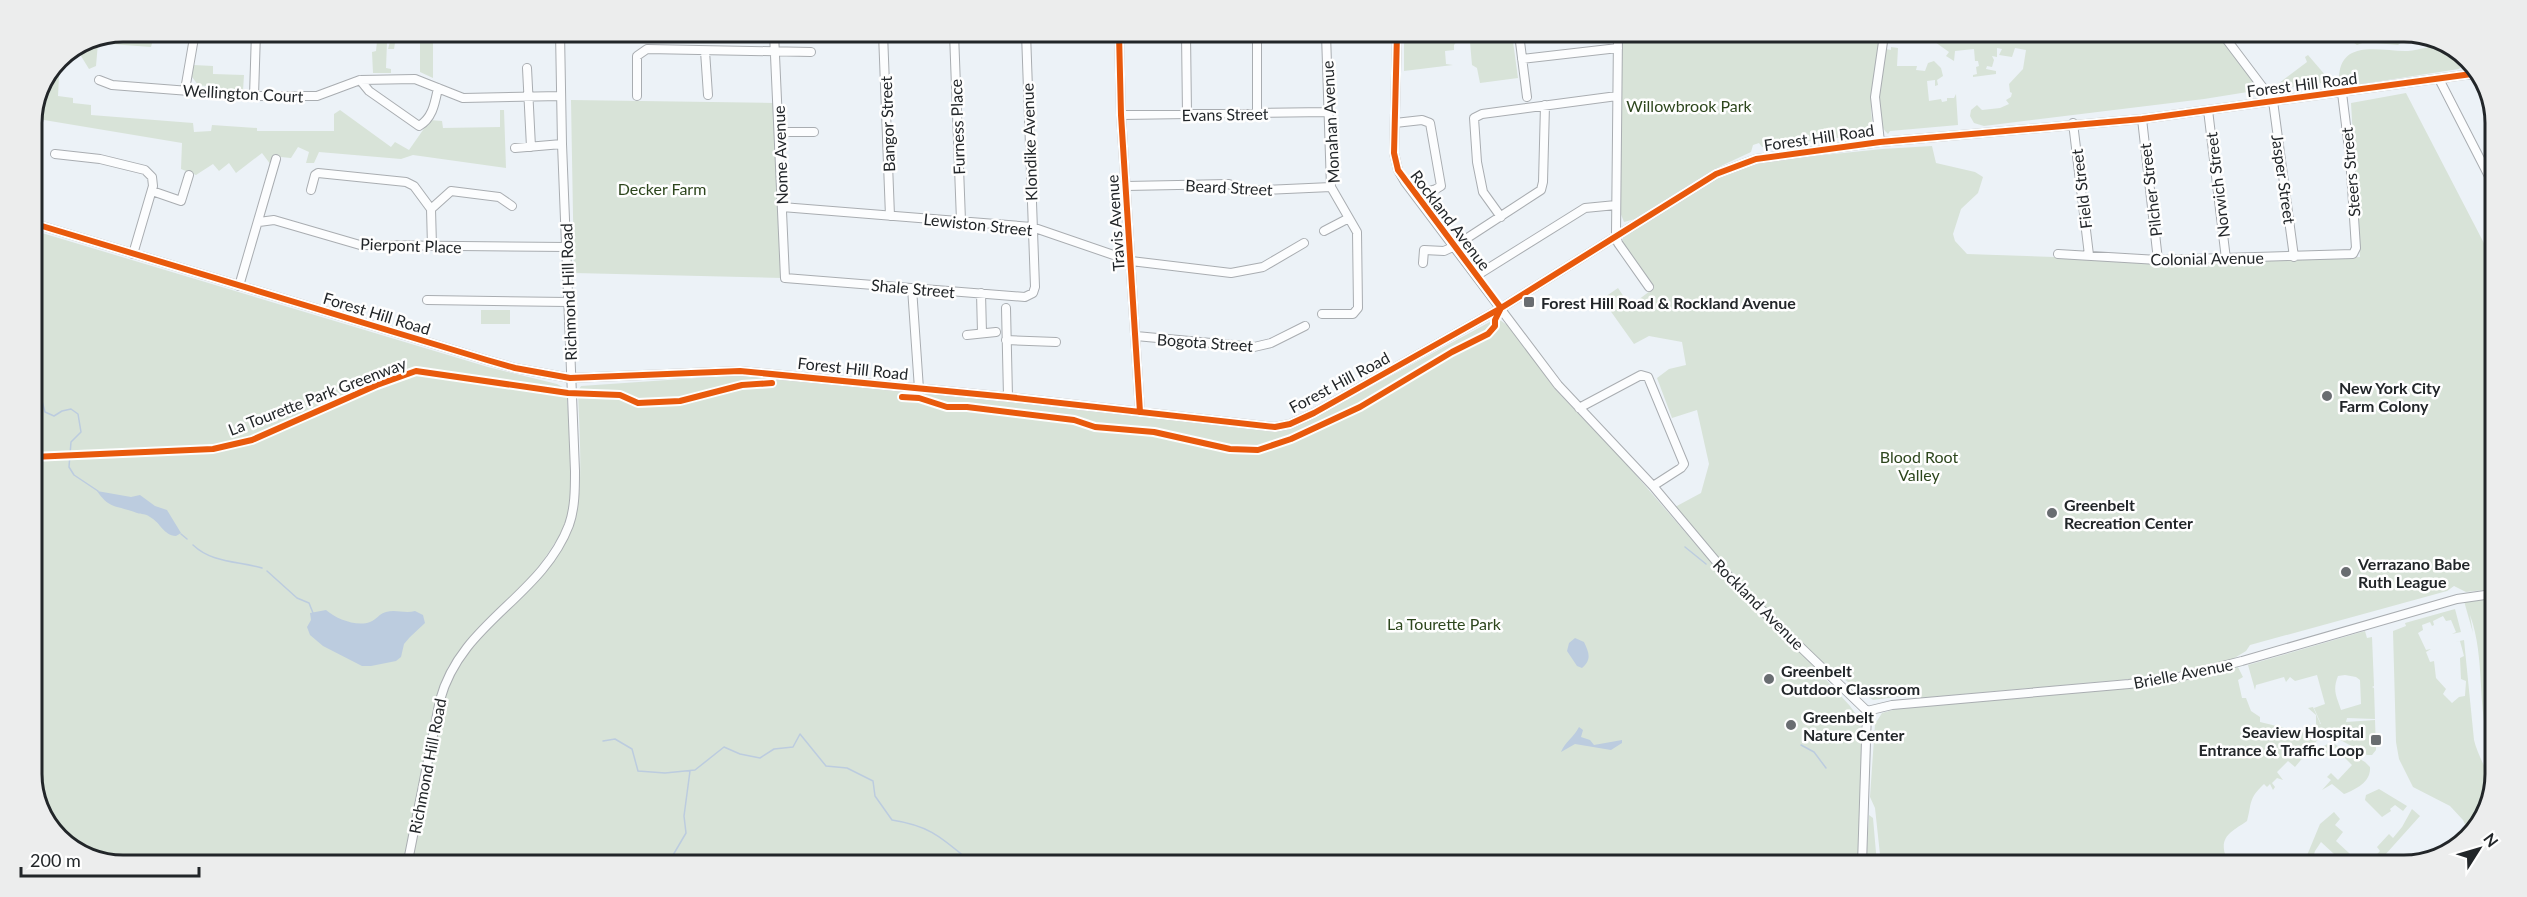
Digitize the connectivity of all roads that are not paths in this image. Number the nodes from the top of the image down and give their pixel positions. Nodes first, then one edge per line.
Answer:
1 (193, 42) edge
2 (256, 42) edge
3 (560, 42) edge
4 (775, 42) edge
5 (883, 42) edge
6 (954, 42) edge
7 (1026, 42) edge
8 (1119, 42) edge
9 (1186, 42) edge
10 (1257, 42) edge
11 (1326, 42) edge
12 (1397, 42) edge
13 (1520, 42) edge
14 (1618, 42) edge
15 (1883, 42) edge
16 (2229, 42) edge
17 (1618, 48) junction
18 (705, 51) junction
19 (776, 52) junction
20 (811, 52) dead end
21 (1522, 59) junction
22 (527, 68) dead end
23 (2468, 74) edge
24 (2439, 79) junction
25 (99, 80) dead end
26 (360, 80) junction
27 (379, 81) junction
28 (438, 88) junction
29 (185, 90) junction
30 (2342, 93) junction
31 (708, 95) dead end
32 (254, 96) junction
33 (561, 96) junction
34 (637, 96) dead end
35 (1617, 96) junction
36 (528, 97) junction
37 (1527, 97) dead end
38 (380, 99) junction
39 (2273, 101) junction
40 (1545, 105) junction
41 (2208, 110) junction
42 (1328, 112) junction
43 (1257, 113) junction
44 (1187, 114) junction
45 (1121, 115) junction
46 (2142, 118) junction
47 (1395, 123) junction
48 (2073, 123) junction
49 (779, 132) junction
50 (814, 132) dead end
51 (1880, 142) junction
52 (562, 144) junction
53 (531, 147) junction
54 (515, 148) dead end
55 (55, 154) dead end
56 (276, 159) dead end
57 (2485, 169) edge
58 (189, 176) dead end
59 (1126, 186) junction
60 (1331, 187) junction
61 (311, 190) dead end
62 (152, 191) junction
63 (1415, 195) junction
64 (1616, 205) junction
65 (512, 206) dead end
66 (782, 207) junction
67 (431, 209) junction
68 (890, 216) junction
69 (1501, 217) junction
70 (1349, 218) junction
71 (961, 221) junction
72 (259, 222) junction
73 (42, 226) edge
74 (1032, 227) junction
75 (1324, 231) dead end
76 (1616, 234) junction
77 (1304, 243) dead end
78 (432, 246) junction
79 (1455, 246) junction
80 (567, 247) junction
81 (2355, 252) joint
82 (133, 254) junction
83 (2058, 254) dead end
84 (2089, 255) junction
85 (2294, 257) junction
86 (2226, 260) junction
87 (1131, 261) junction
88 (2158, 261) junction
89 (1424, 263) dead end
90 (1476, 276) junction
91 (785, 278) joint
92 (240, 286) junction
93 (1649, 287) dead end
94 (912, 288) junction
95 (1035, 288) joint
96 (981, 293) junction
97 (427, 300) dead end
98 (567, 302) junction
99 (1006, 308) dead end
100 (1501, 308) junction
101 (1322, 314) dead end
102 (1305, 326) dead end
103 (996, 332) dead end
104 (982, 333) junction
105 (968, 334) dead end
106 (1136, 336) junction
107 (1006, 340) junction
108 (1056, 342) dead end
109 (570, 378) junction
110 (919, 388) junction
111 (1008, 397) junction
112 (1579, 408) junction
113 (1140, 412) junction
114 (1653, 486) junction
115 (2485, 595) edge
116 (1867, 711) junction
117 (409, 855) edge
118 (1862, 855) edge

1 - 29 street
2 - 32 street
3 - 33 street, Richmond Hill Road
4 - 19 street, Nome Avenue
5 - 68 street, Bangor Street
6 - 71 street, Furness Place
7 - 74 street, Klondike Avenue
8 - 45 street, Travis Avenue
9 - 44 street
10 - 43 street
11 - 42 street, Monahan Avenue
12 - 47 street, Rockland Avenue
13 - 21 street
14 - 17 street
15 - 51 street
16 - 39 street
17 - 21 street
17 - 35 street
18 - 19 street
18 - 31 street
18 - 34 street
19 - 20 street
19 - 49 street, Nome Avenue
21 - 37 street
22 - 36 street
23 - 24 street, Forest Hill Road
24 - 30 street, Forest Hill Road
24 - 57 street
25 - 29 street, Wellington Court
26 - 27 street, Wellington Court
26 - 32 street, Wellington Court
26 - 38 street
27 - 28 street, Wellington Court
27 - 38 street
28 - 36 street, Wellington Court
28 - 38 street
29 - 32 street, Wellington Court
30 - 39 street, Forest Hill Road
30 - 81 street, Steers Street
33 - 36 street, Wellington Court
33 - 52 street, Richmond Hill Road
35 - 40 street
35 - 64 street
36 - 53 street
39 - 41 street, Forest Hill Road
39 - 85 street, Jasper Street
40 - 69 street
40 - 69 street
41 - 46 street, Forest Hill Road
41 - 86 street, Norwich Street
42 - 43 street, Evans Street
42 - 60 street, Monahan Avenue
43 - 44 street, Evans Street
44 - 45 street, Evans Street
45 - 59 street, Travis Avenue
46 - 48 street, Forest Hill Road
46 - 88 street, Pilcher Street
47 - 63 street, Rockland Avenue
47 - 63 street
48 - 51 street, Forest Hill Road
48 - 84 street, Field Street
49 - 50 street
49 - 66 street, Nome Avenue
51 - 76 street, Forest Hill Road
52 - 53 street
52 - 80 street, Richmond Hill Road
53 - 54 street
55 - 62 street
56 - 72 street
58 - 62 street
59 - 60 street, Beard Street
59 - 87 street, Travis Avenue
60 - 70 street, Monahan Avenue
61 - 67 street
62 - 82 street
63 - 79 street, Rockland Avenue
64 - 76 street
64 - 90 street
65 - 67 street
66 - 68 street, Lewiston Street
66 - 91 street, Nome Avenue
67 - 78 street
68 - 71 street, Lewiston Street
69 - 79 street
70 - 75 street
70 - 101 street, Monahan Avenue
71 - 74 street, Lewiston Street
72 - 78 street, Pierpont Place
72 - 92 street
73 - 82 street, Forest Hill Road
74 - 87 street, Lewiston Street
74 - 95 street, Klondike Avenue
76 - 93 street
76 - 100 street, Forest Hill Road
77 - 87 street, Lewiston Street
78 - 80 street, Pierpont Place
79 - 89 street
79 - 90 street, Rockland Avenue
80 - 98 street, Richmond Hill Road
81 - 85 street, Colonial Avenue
82 - 92 street, Forest Hill Road
83 - 84 street, Colonial Avenue
84 - 88 street, Colonial Avenue
85 - 86 street, Colonial Avenue
86 - 88 street, Colonial Avenue
87 - 106 street, Travis Avenue
90 - 100 street, Rockland Avenue
91 - 94 street, Shale Street
92 - 109 street, Forest Hill Road
94 - 96 street, Shale Street
94 - 110 street
95 - 96 street, Shale Street
96 - 104 street
97 - 98 street
98 - 109 street, Richmond Hill Road
99 - 107 street
100 - 112 street, Rockland Avenue
100 - 113 street, Forest Hill Road
102 - 106 street, Bogota Street
103 - 104 street
104 - 105 street
106 - 113 street, Travis Avenue
107 - 108 street
107 - 111 street
109 - 110 street, Forest Hill Road
109 - 117 street, Richmond Hill Road
110 - 111 street, Forest Hill Road
111 - 113 street, Forest Hill Road
112 - 114 street, Rockland Avenue
112 - 114 street
114 - 116 street, Rockland Avenue
115 - 116 street, Brielle Avenue
116 - 118 street

